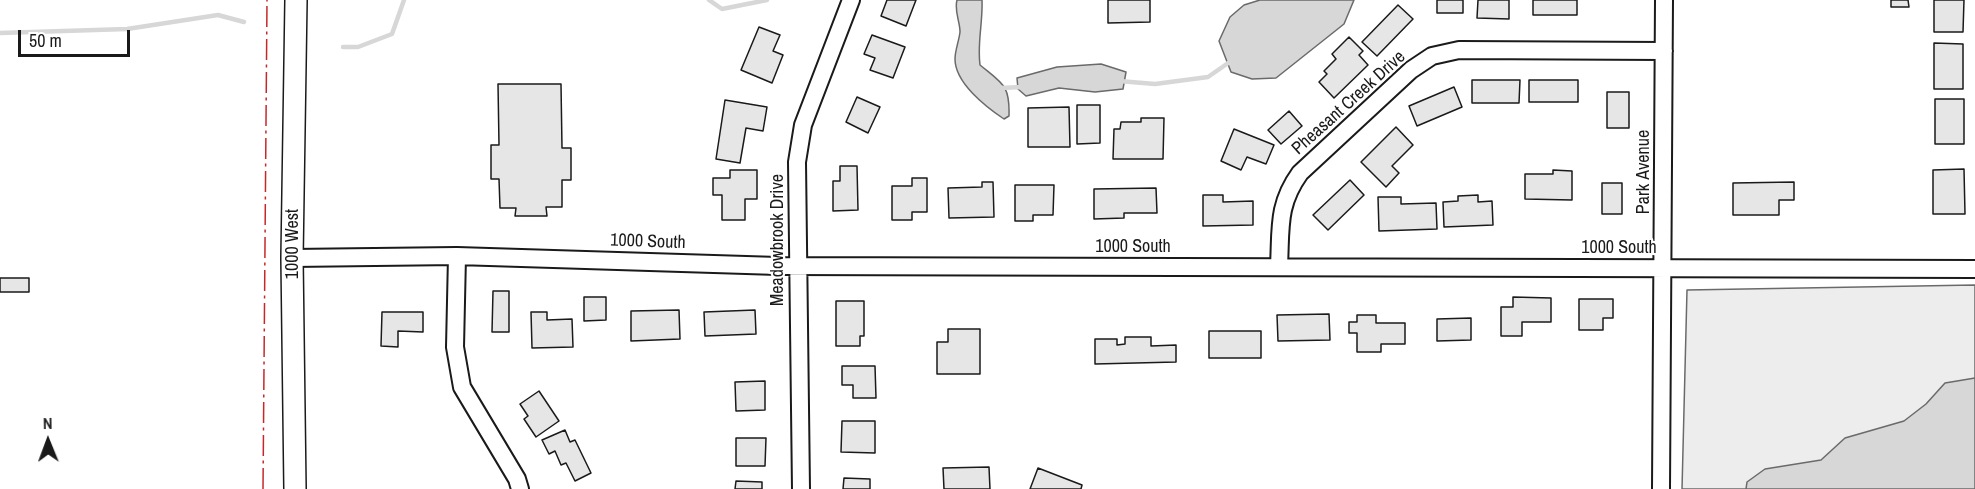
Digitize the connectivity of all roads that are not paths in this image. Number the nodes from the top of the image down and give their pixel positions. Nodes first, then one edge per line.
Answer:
1 (296, 0) edge
2 (851, 0) edge
3 (1664, 0) edge
4 (1664, 51) junction
5 (457, 256) junction
6 (292, 258) junction
7 (797, 266) junction
8 (1279, 266) junction
9 (1664, 268) junction
10 (1975, 269) edge
11 (295, 489) edge
12 (520, 489) edge
13 (801, 489) edge
14 (1661, 489) edge

1 - 6 main road, 1000 West
2 - 7 street, Meadowbrook Drive
3 - 4 street, Park Avenue
4 - 8 street, Pheasant Creek Drive
4 - 9 street, Park Avenue
5 - 6 street, 1000 South
5 - 7 street, 1000 South
5 - 12 street
6 - 11 main road, 1000 West
7 - 8 street, 1000 South
7 - 13 street, Meadowbrook Drive
8 - 9 street, 1000 South
9 - 10 street, 1000 South
9 - 14 street, Park Avenue

